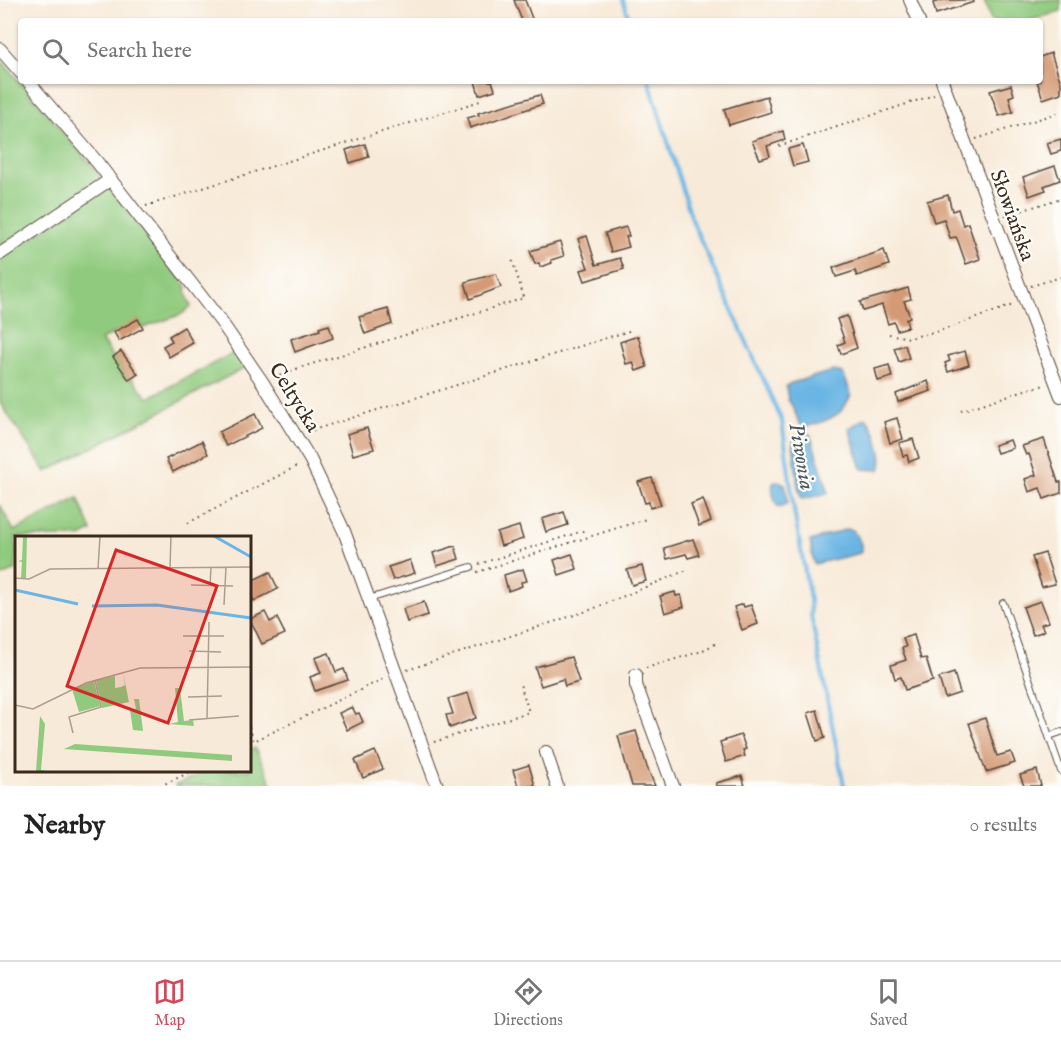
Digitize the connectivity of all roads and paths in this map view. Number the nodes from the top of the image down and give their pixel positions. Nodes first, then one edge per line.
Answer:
1 (910, 0) edge
2 (918, 18) edge
3 (0, 49) edge
4 (18, 70) edge
5 (31, 84) edge
6 (944, 86) edge
7 (480, 101) dead end
8 (1061, 112) edge
9 (965, 142) junction
10 (779, 146) dead end
11 (111, 179) junction
12 (1061, 198) edge
13 (135, 211) junction
14 (994, 220) junction
15 (0, 254) edge
16 (512, 259) dead end
17 (1061, 276) edge
18 (1022, 296) junction
19 (632, 330) dead end
20 (889, 334) dead end
21 (263, 383) junction
22 (1059, 390) edge
23 (961, 411) dead end
24 (296, 437) junction
25 (310, 459) junction
26 (646, 519) dead end
27 (188, 523) dead end
28 (586, 530) dead end
29 (471, 567) joint
30 (687, 570) dead end
31 (467, 575) dead end
32 (369, 599) junction
33 (1003, 603) dead end
34 (715, 644) dead end
35 (395, 674) junction
36 (636, 675) joint
37 (520, 684) dead end
38 (250, 730) edge
39 (1061, 732) edge
40 (1048, 736) junction
41 (254, 741) junction
42 (250, 743) edge
43 (422, 746) junction
44 (546, 752) dead end
45 (193, 771) edge
46 (1061, 771) edge
47 (160, 786) edge
48 (437, 786) edge
49 (557, 786) edge
50 (673, 786) edge

1 - 2 street
3 - 4 street
5 - 11 street, Celtycka
6 - 9 street, Słowiańska
6 - 10 path
7 - 13 path
8 - 9 path
9 - 14 street, Słowiańska
11 - 13 street, Celtycka
11 - 15 street
12 - 14 path
13 - 21 street, Celtycka
14 - 18 street, Słowiańska
16 - 21 path
17 - 18 path
18 - 20 path
18 - 22 street, Słowiańska
19 - 24 path
21 - 24 street, Celtycka
22 - 23 path
24 - 25 street, Celtycka
25 - 27 path
25 - 32 street, Celtycka
26 - 31 path
28 - 29 path
29 - 32 lane
30 - 35 path
32 - 35 street, Celtycka
33 - 40 lane
34 - 36 path
35 - 41 path
35 - 43 street, Celtycka
36 - 50 street
37 - 43 path
38 - 41 path
39 - 40 lane
40 - 46 lane
41 - 42 path
43 - 48 street, Celtycka
44 - 49 street
45 - 47 path

